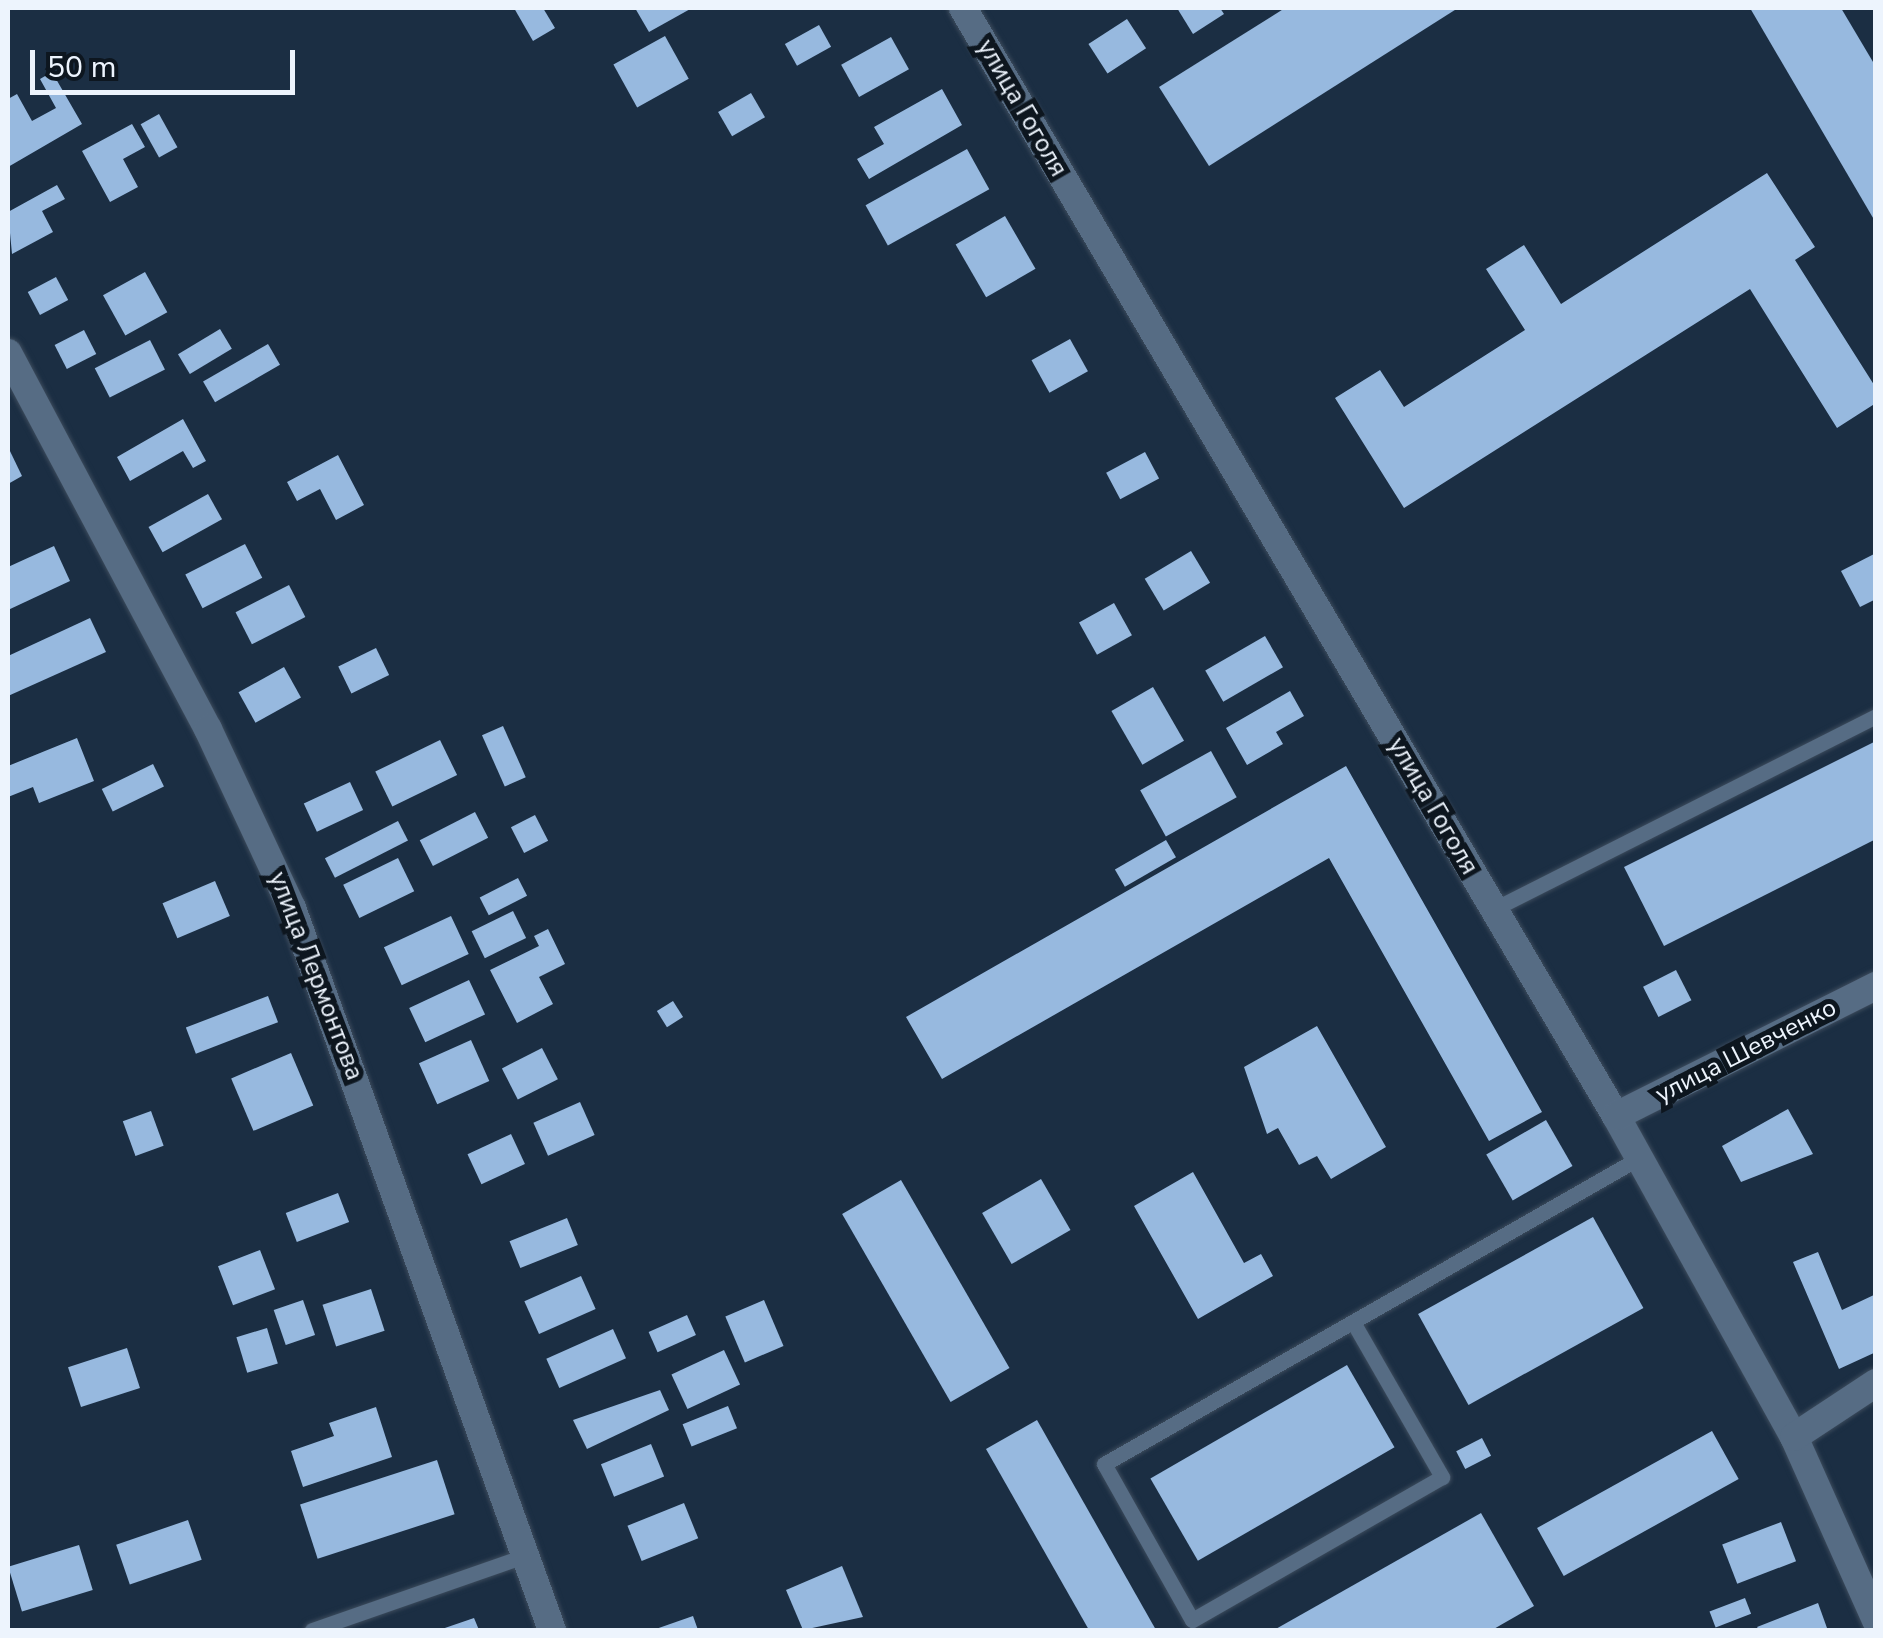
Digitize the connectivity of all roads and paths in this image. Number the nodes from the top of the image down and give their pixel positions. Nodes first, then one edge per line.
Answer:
1 (963, 8) edge
2 (8, 352) edge
3 (1876, 716) edge
4 (1494, 909) junction
5 (1876, 986) edge
6 (1616, 1116) junction
7 (1639, 1158) junction
8 (1353, 1322) junction
9 (1876, 1383) edge
10 (1794, 1437) junction
11 (525, 1556) junction
12 (1876, 1620) edge
13 (312, 1630) edge
14 (552, 1630) edge

1 - 4 street, улица Гоголя
2 - 11 street, улица Лермонтова
3 - 4 lane
4 - 6 street, улица Гоголя
5 - 6 street, улица Шевченко
6 - 7 street, улица Гоголя
7 - 8 lane
7 - 10 street, улица Гоголя
8 - 8 lane
9 - 10 street
10 - 12 street, улица Гоголя
11 - 13 lane
11 - 14 street, улица Лермонтова

